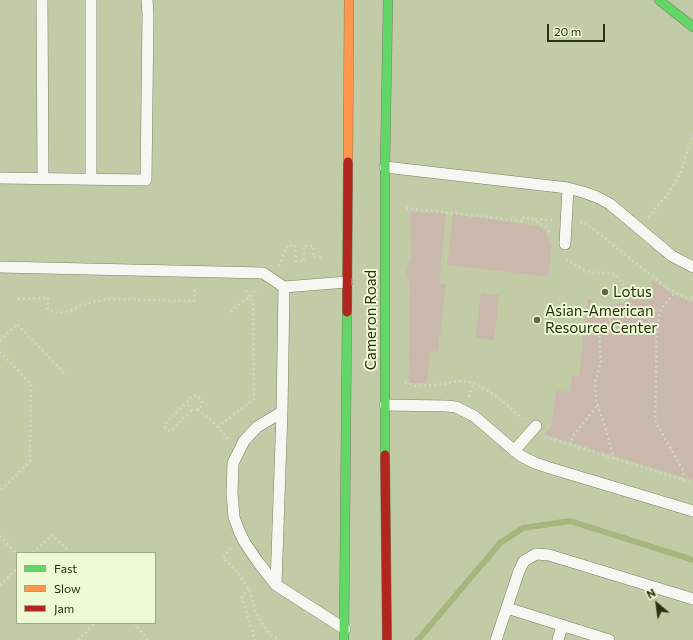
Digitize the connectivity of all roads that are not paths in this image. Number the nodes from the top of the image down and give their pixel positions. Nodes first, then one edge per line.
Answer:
1 (42, 0) edge
2 (91, 0) edge
3 (147, 0) edge
4 (349, 0) edge
5 (388, 0) edge
6 (659, 0) edge
7 (693, 27) edge
8 (385, 167) junction
9 (0, 178) edge
10 (43, 179) junction
11 (91, 179) junction
12 (568, 188) junction
13 (565, 244) dead end
14 (0, 267) edge
15 (693, 267) edge
16 (347, 282) junction
17 (284, 287) junction
18 (385, 405) junction
19 (282, 412) junction
20 (536, 426) dead end
21 (514, 451) junction
22 (693, 512) edge
23 (276, 585) junction
24 (693, 599) edge
25 (507, 608) junction
26 (562, 626) junction
27 (344, 635) edge
28 (387, 640) edge
29 (496, 640) edge
30 (558, 640) edge
31 (609, 640) edge

1 - 10 lane
2 - 11 lane
3 - 11 lane
4 - 16 main road, Cameron Road
5 - 8 main road, Cameron Road
6 - 7 main road
8 - 12 lane
8 - 18 main road, Cameron Road
9 - 10 lane
10 - 11 lane
12 - 13 lane
12 - 15 lane
14 - 17 lane
16 - 17 lane
16 - 27 main road, Cameron Road
17 - 19 lane
18 - 21 lane
18 - 28 main road, Cameron Road
19 - 23 lane
19 - 23 lane
20 - 21 lane
21 - 22 lane
23 - 27 lane
24 - 25 lane
25 - 26 lane
25 - 29 lane
26 - 30 lane
26 - 31 lane

